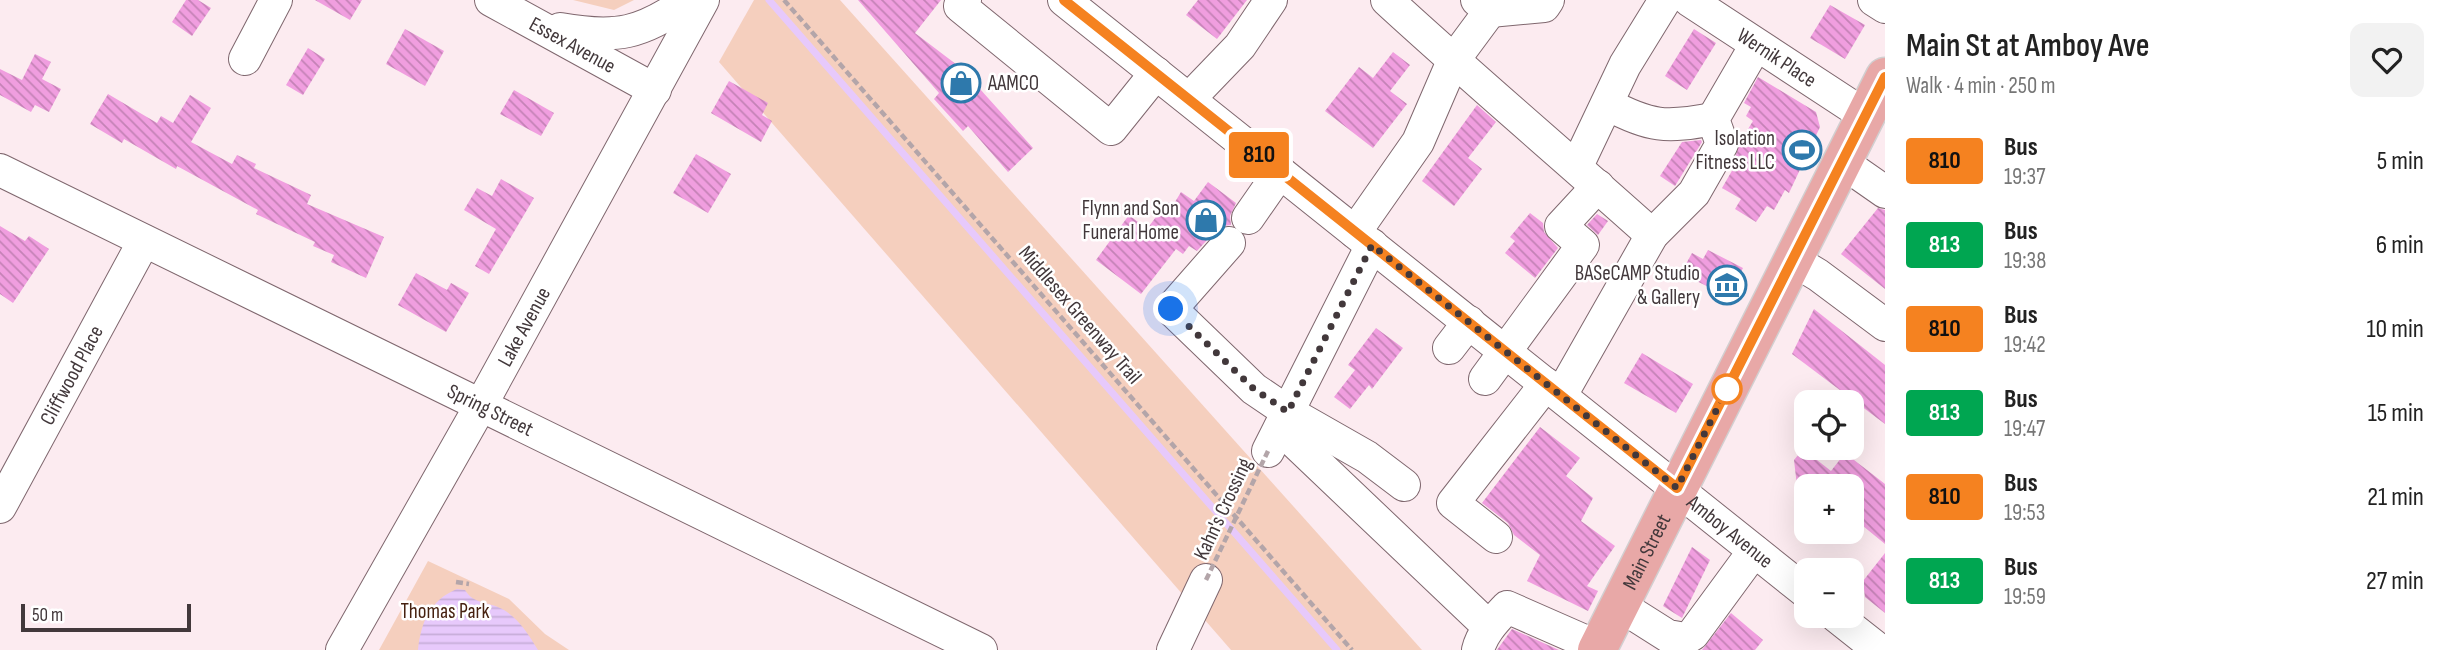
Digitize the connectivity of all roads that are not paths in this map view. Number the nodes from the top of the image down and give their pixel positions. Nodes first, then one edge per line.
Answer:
1 (276, 0) edge
2 (491, 0) edge
3 (689, 0) edge
4 (703, 0) edge
5 (965, 0) edge
6 (1271, 0) edge
7 (1387, 0) edge
8 (1548, 0) edge
9 (1665, 0) edge
10 (1689, 0) edge
11 (1874, 0) edge
12 (1077, 4) edge
13 (1483, 6) edge
14 (1885, 7) edge
15 (538, 26) junction
16 (1756, 45) junction
17 (245, 59) dead end
18 (1453, 61) junction
19 (1156, 73) junction
20 (1885, 77) edge
21 (655, 90) junction
22 (1189, 99) junction
23 (1607, 104) junction
24 (1866, 116) junction
25 (1713, 120) junction
26 (1842, 162) junction
27 (0, 170) edge
28 (1280, 172) junction
29 (1587, 176) junction
30 (1885, 192) edge
31 (1248, 218) dead end
32 (1652, 235) junction
33 (1364, 238) junction
34 (144, 241) junction
35 (1229, 243) dead end
36 (1793, 260) junction
37 (1469, 322) junction
38 (1885, 325) edge
39 (1449, 348) dead end
40 (1507, 352) junction
41 (1485, 379) dead end
42 (1554, 390) junction
43 (481, 405) junction
44 (1278, 430) junction
45 (1404, 485) dead end
46 (1677, 488) junction
47 (0, 507) edge
48 (1496, 537) dead end
49 (1754, 551) junction
50 (1206, 580) road end
51 (1794, 583) edge
52 (1619, 605) junction
53 (1851, 628) edge
54 (1483, 638) edge
55 (1597, 649) edge
56 (342, 650) edge
57 (981, 650) edge
58 (1173, 650) edge
59 (1879, 650) edge

1 - 17 street
2 - 15 street, Essex Avenue
3 - 15 street
4 - 21 street, Lake Avenue
5 - 19 street
6 - 22 street
7 - 18 street
8 - 13 street
9 - 23 street
10 - 16 street, Wernik Place
11 - 14 street
12 - 19 street, Amboy Avenue
13 - 18 street
15 - 21 street, Essex Avenue
16 - 24 street, Wernik Place
16 - 25 street
18 - 29 street
18 - 33 street
19 - 22 street, Amboy Avenue
20 - 24 main road, Main Street
21 - 43 street, Lake Avenue
22 - 28 street, Amboy Avenue
23 - 25 street
23 - 29 street
24 - 26 main road, Main Street
25 - 32 street
26 - 30 street
26 - 36 main road, Main Street
27 - 34 street, Spring Street
28 - 31 street
28 - 33 street, Amboy Avenue
29 - 32 street
29 - 40 street
32 - 42 street
33 - 37 street, Amboy Avenue
33 - 44 street
34 - 43 street, Spring Street
34 - 47 street, Cliffwood Place
35 - 44 street
36 - 38 street
36 - 46 main road, Main Street
37 - 39 street
37 - 40 street, Amboy Avenue
40 - 41 street
40 - 42 street, Amboy Avenue
42 - 46 street, Amboy Avenue
42 - 48 street
43 - 56 street, Lake Avenue
43 - 57 street, Spring Street
44 - 45 street
44 - 54 street
46 - 49 street, Amboy Avenue
46 - 52 main road, Main Street
49 - 51 street, Amboy Avenue
49 - 52 street
50 - 58 street
52 - 55 main road, Main Street
53 - 59 street
54 - 55 street

